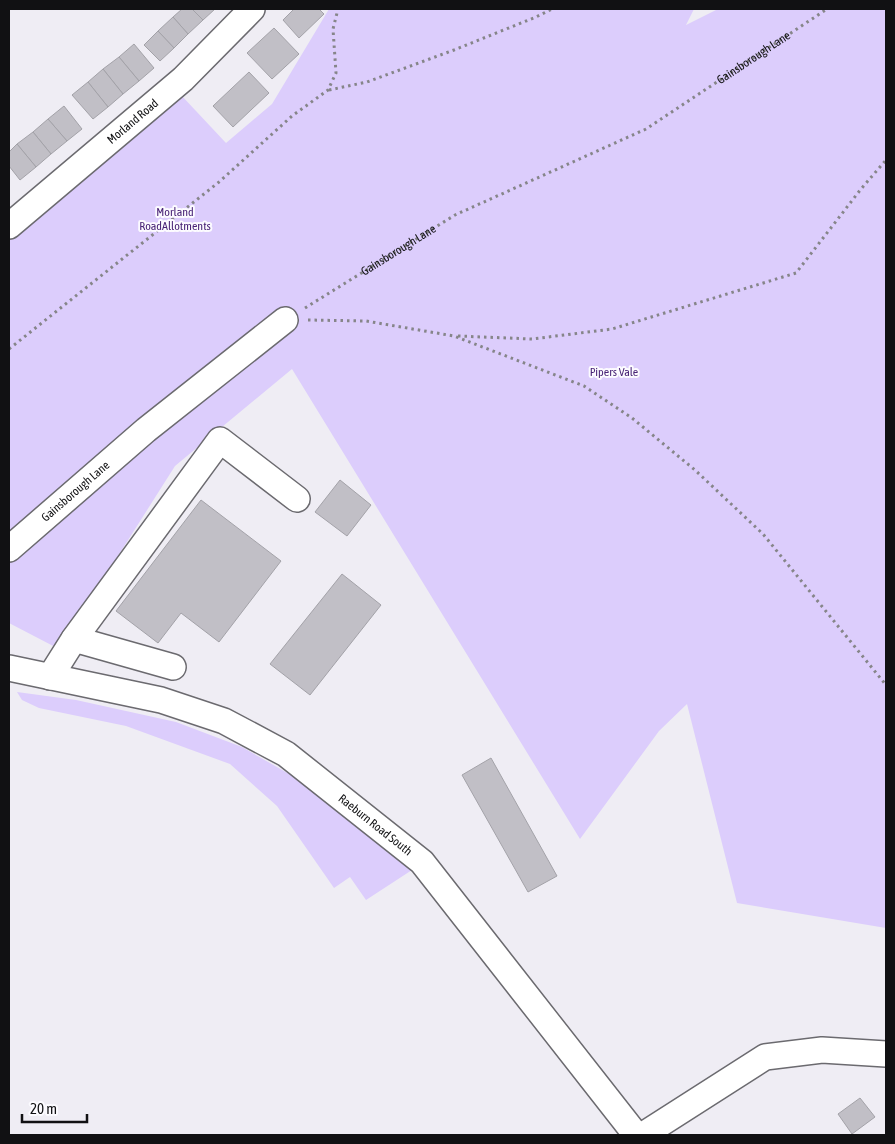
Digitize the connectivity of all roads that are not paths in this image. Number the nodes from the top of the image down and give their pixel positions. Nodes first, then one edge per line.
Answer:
1 (252, 9) edge
2 (9, 226) edge
3 (285, 320) road end
4 (297, 499) dead end
5 (9, 550) edge
6 (74, 639) junction
7 (173, 667) dead end
8 (9, 668) edge
9 (50, 677) junction
10 (886, 1054) edge
11 (636, 1135) edge
12 (642, 1135) edge

1 - 2 street, Morland Road
3 - 5 street, Gainsborough Lane
4 - 6 street
6 - 7 street
6 - 9 street
8 - 9 street, Raeburn Road South
9 - 11 street, Raeburn Road South
10 - 12 street

